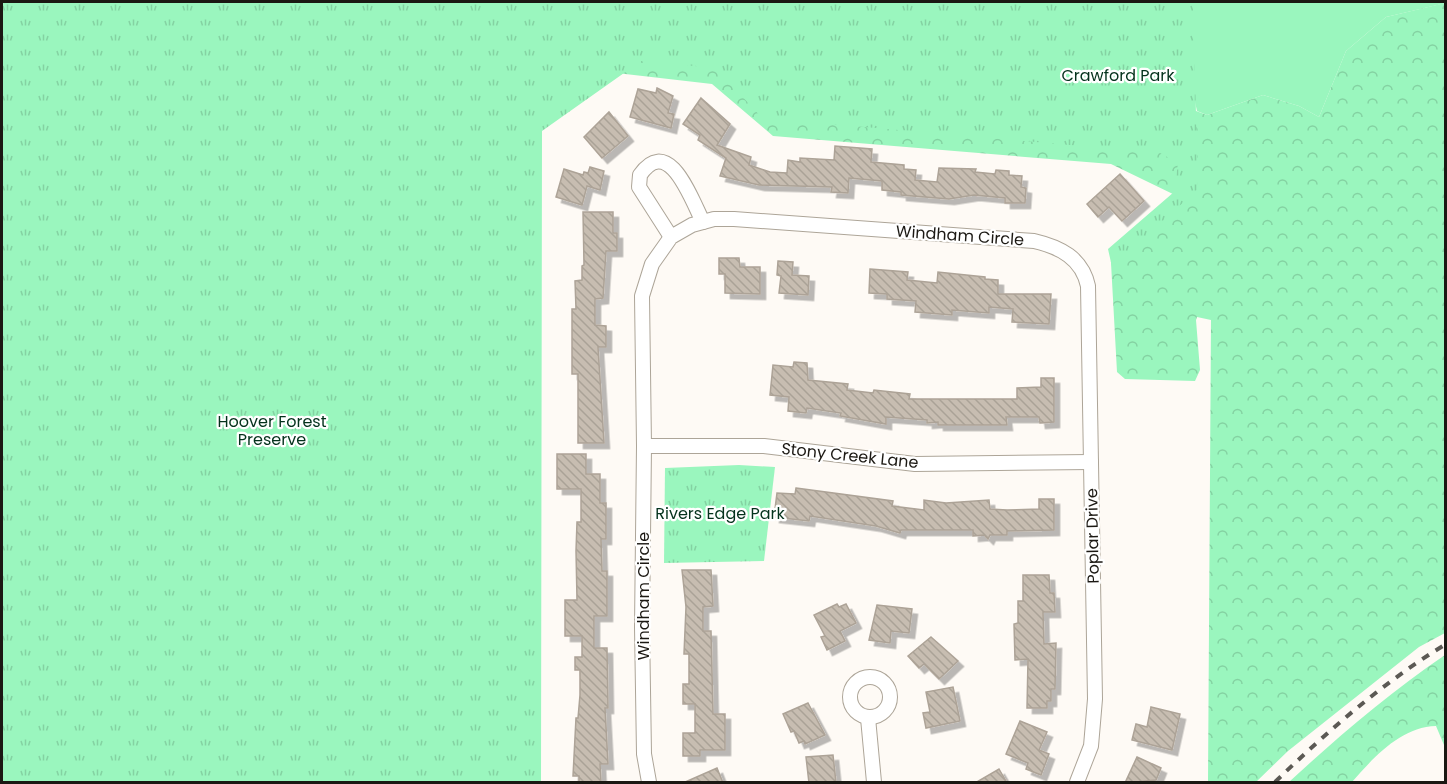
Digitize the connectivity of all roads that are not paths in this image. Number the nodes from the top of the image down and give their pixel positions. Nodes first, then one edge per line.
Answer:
1 (703, 222) junction
2 (671, 237) junction
3 (1088, 286) joint
4 (644, 446) junction
5 (1091, 462) junction
6 (868, 718) dead end
7 (649, 783) edge
8 (874, 783) edge
9 (1077, 783) edge

1 - 2 street, Windham Circle
1 - 2 street
1 - 3 street, Windham Circle
2 - 4 street, Windham Circle
3 - 5 street, Poplar Drive
4 - 5 street, Stony Creek Lane
4 - 7 street, Windham Circle
5 - 9 street, Poplar Drive
6 - 8 street

